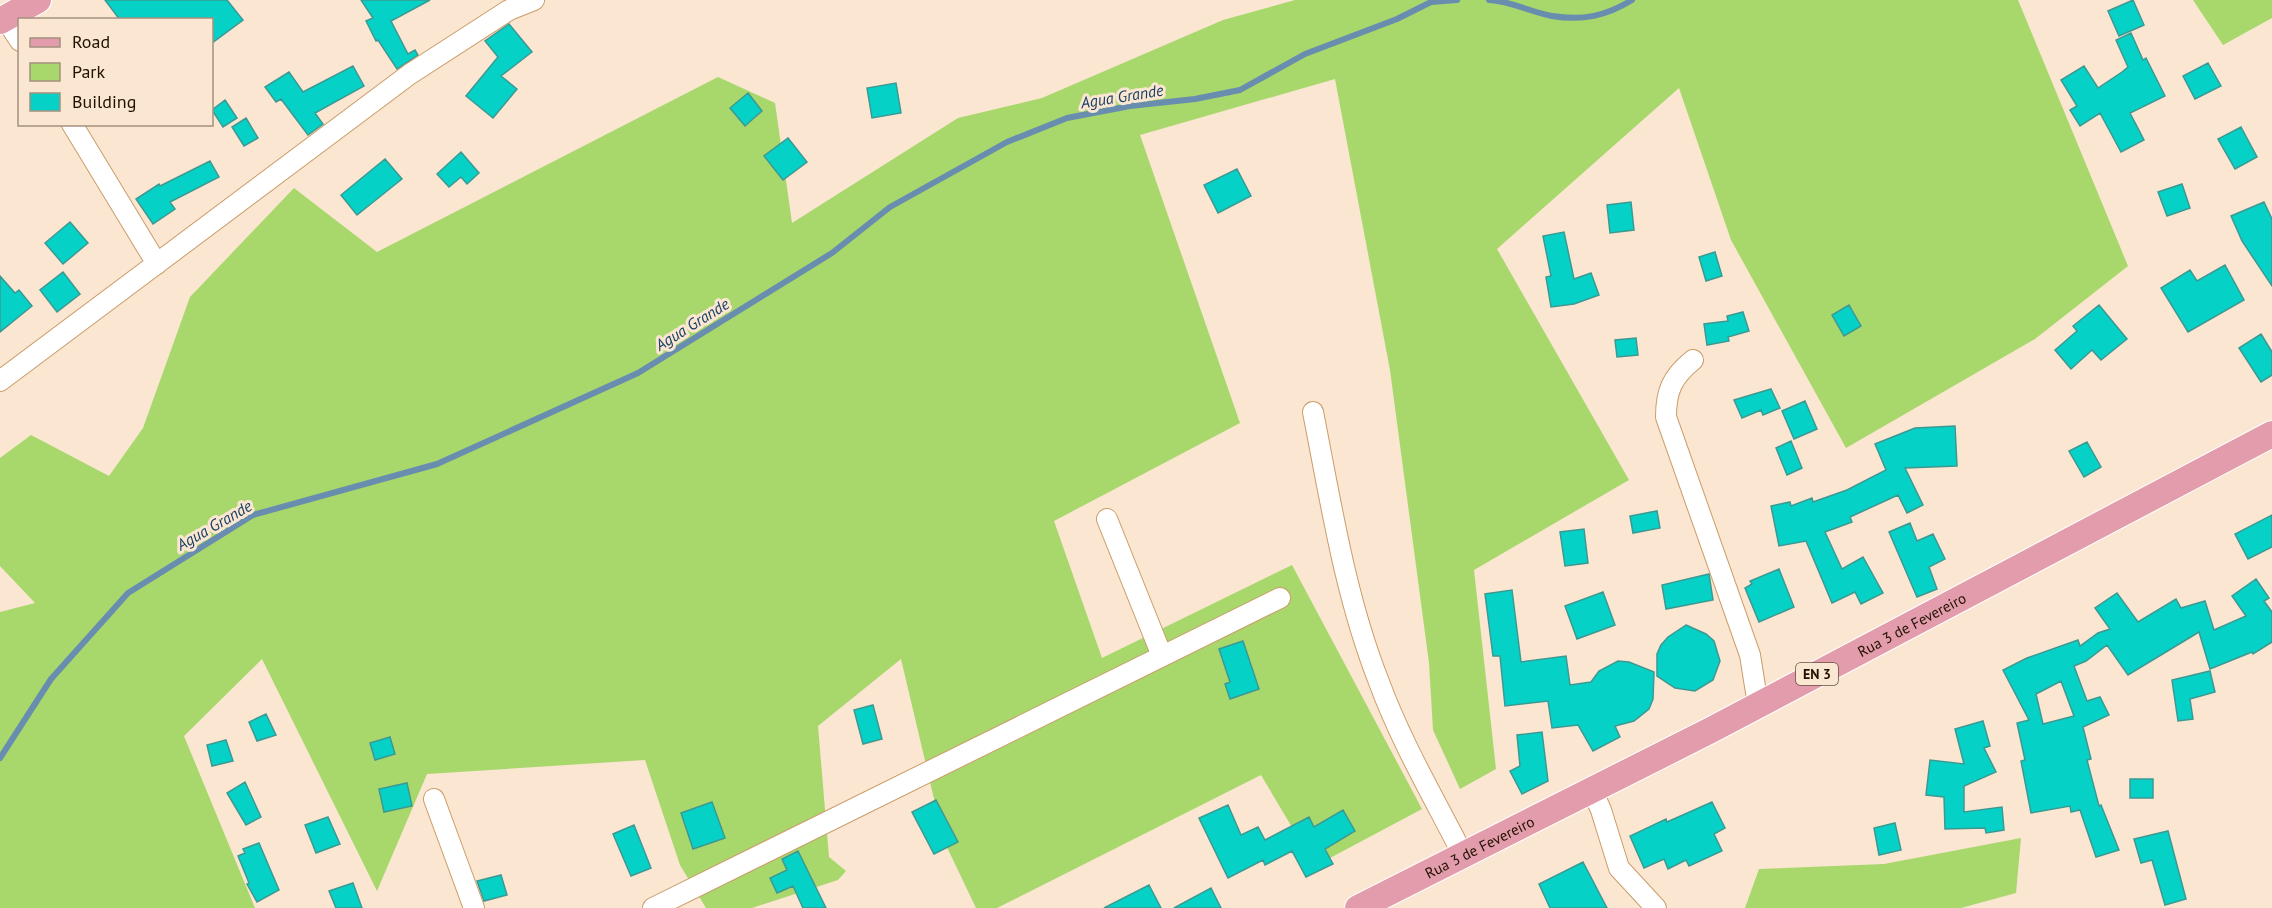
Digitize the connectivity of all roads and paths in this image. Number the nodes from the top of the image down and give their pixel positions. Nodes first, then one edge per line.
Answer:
1 (38, 0) edge
2 (534, 0) edge
3 (3, 20) edge
4 (18, 39) edge
5 (73, 126) edge
6 (157, 264) junction
7 (1693, 360) dead end
8 (0, 381) edge
9 (1313, 412) dead end
10 (2272, 434) edge
11 (1107, 519) dead end
12 (1280, 598) dead end
13 (1162, 656) junction
14 (1758, 705) junction
15 (1592, 790) junction
16 (434, 799) dead end
17 (1463, 855) junction
18 (474, 908) edge
19 (653, 908) edge
20 (1358, 908) edge
21 (1656, 908) edge

1 - 3 main road
2 - 6 street
3 - 4 street
5 - 6 street
6 - 8 street
7 - 14 street
9 - 17 street
10 - 14 main road, Rua 3 de Fevereiro / EN 3
11 - 13 street
12 - 13 street
13 - 19 street
14 - 15 main road, Rua 3 de Fevereiro / EN 3
15 - 17 main road, Rua 3 de Fevereiro / EN 3
15 - 21 street
16 - 18 street
17 - 20 main road, Rua 3 de Fevereiro / EN 3

